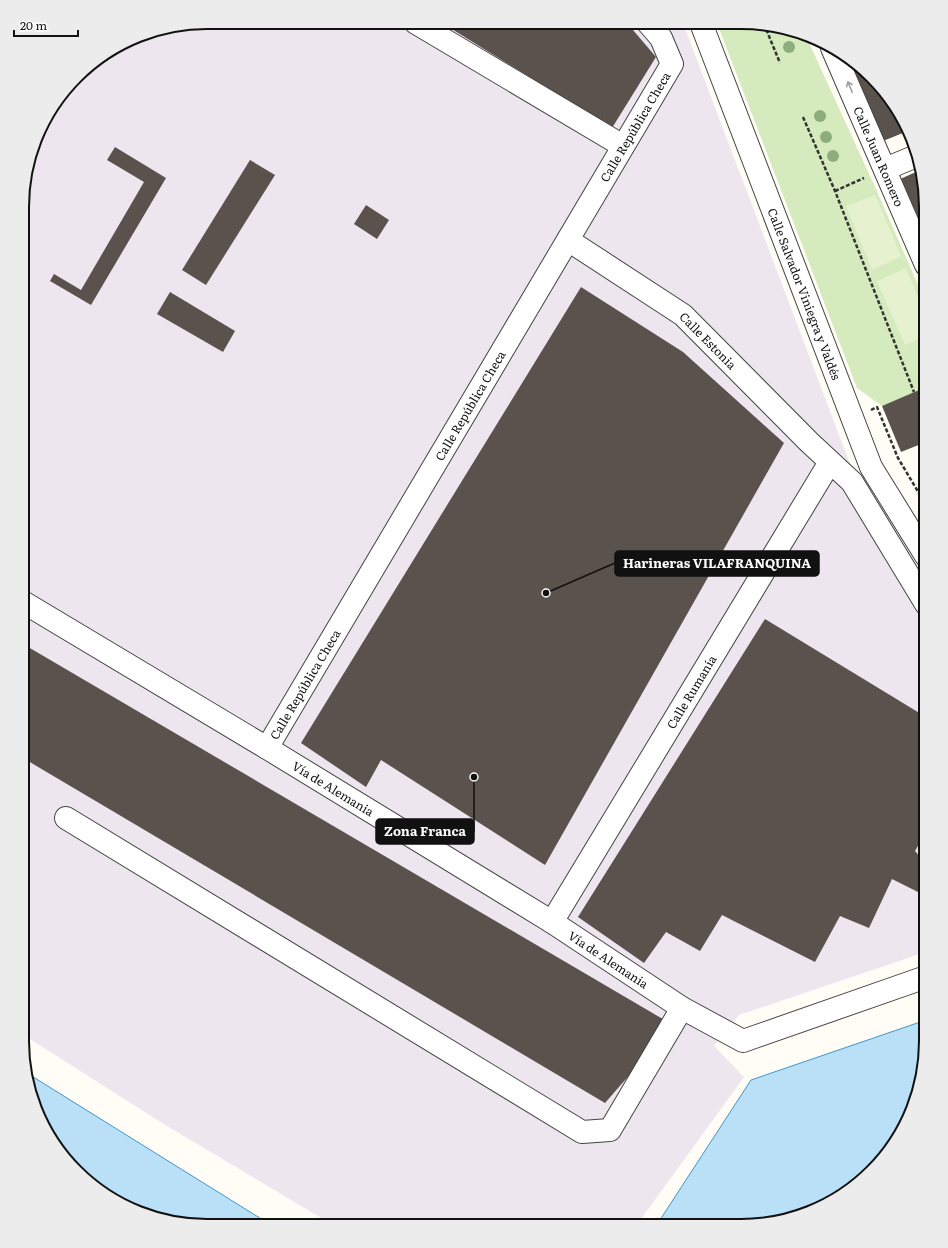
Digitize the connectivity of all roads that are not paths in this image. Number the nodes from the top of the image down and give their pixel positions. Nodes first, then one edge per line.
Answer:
1 (426, 29) edge
2 (653, 29) edge
3 (703, 29) edge
4 (837, 57) edge
5 (624, 146) junction
6 (912, 158) edge
7 (885, 170) junction
8 (568, 240) junction
9 (919, 249) edge
10 (830, 462) junction
11 (919, 545) edge
12 (919, 592) edge
13 (29, 606) edge
14 (266, 748) junction
15 (66, 818) dead end
16 (552, 922) junction
17 (919, 979) edge
18 (682, 1008) junction

1 - 5 street
2 - 5 street, Calle República Checa
3 - 11 street, Calle Salvador Viniegra y Valdés
7 -> 4 street, Calle Juan Romero
5 - 8 street, Calle República Checa
6 - 7 street
7 - 9 street, Calle Juan Romero
8 - 10 street, Calle Estonia
8 - 14 street, Calle República Checa
10 - 12 street, Calle Estonia
10 - 16 street, Calle Rumanía
13 - 14 street, Vía de Alemania
14 - 16 street, Vía de Alemania
15 - 18 street
16 - 18 street, Vía de Alemania
17 - 18 street, Vía de Alemania

